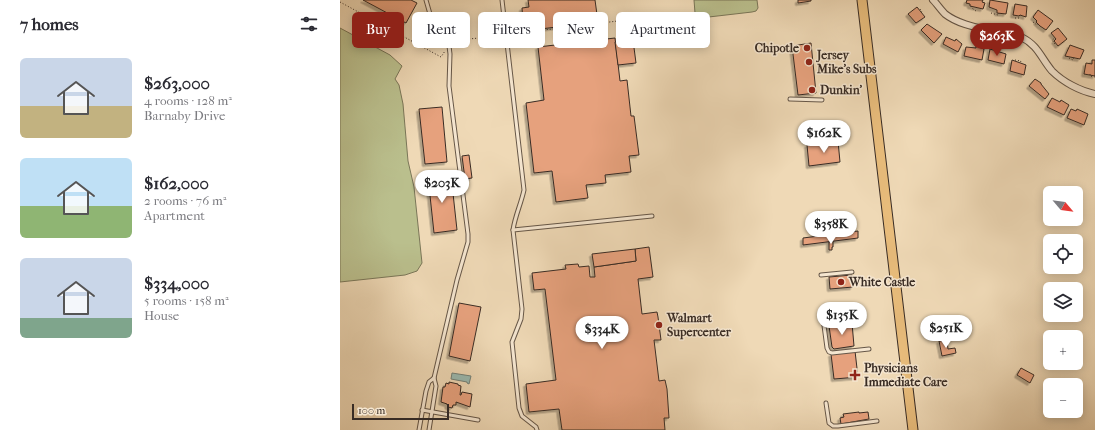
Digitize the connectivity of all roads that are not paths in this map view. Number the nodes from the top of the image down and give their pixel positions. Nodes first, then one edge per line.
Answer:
1 (426, 0) edge
2 (502, 0) edge
3 (862, 0) edge
4 (933, 0) edge
5 (1095, 94) edge
6 (790, 99) dead end
7 (822, 100) dead end
8 (652, 216) dead end
9 (513, 230) junction
10 (852, 272) dead end
11 (822, 275) dead end
12 (823, 318) dead end
13 (869, 349) dead end
14 (434, 378) junction
15 (424, 396) junction
16 (434, 398) junction
17 (826, 403) dead end
18 (422, 410) junction
19 (432, 412) junction
20 (478, 420) dead end
21 (877, 421) dead end
22 (419, 430) edge
23 (429, 430) edge
24 (537, 430) edge
25 (913, 430) edge

1 - 14 lane
2 - 9 lane
3 - 25 main road
4 - 5 street
6 - 7 lane
8 - 9 lane
9 - 24 lane
10 - 11 lane
12 - 13 lane
14 - 15 lane
14 - 16 lane
15 - 16 lane
15 - 18 lane
16 - 19 lane
17 - 21 lane
18 - 19 lane
18 - 22 lane
19 - 20 lane
19 - 23 lane

